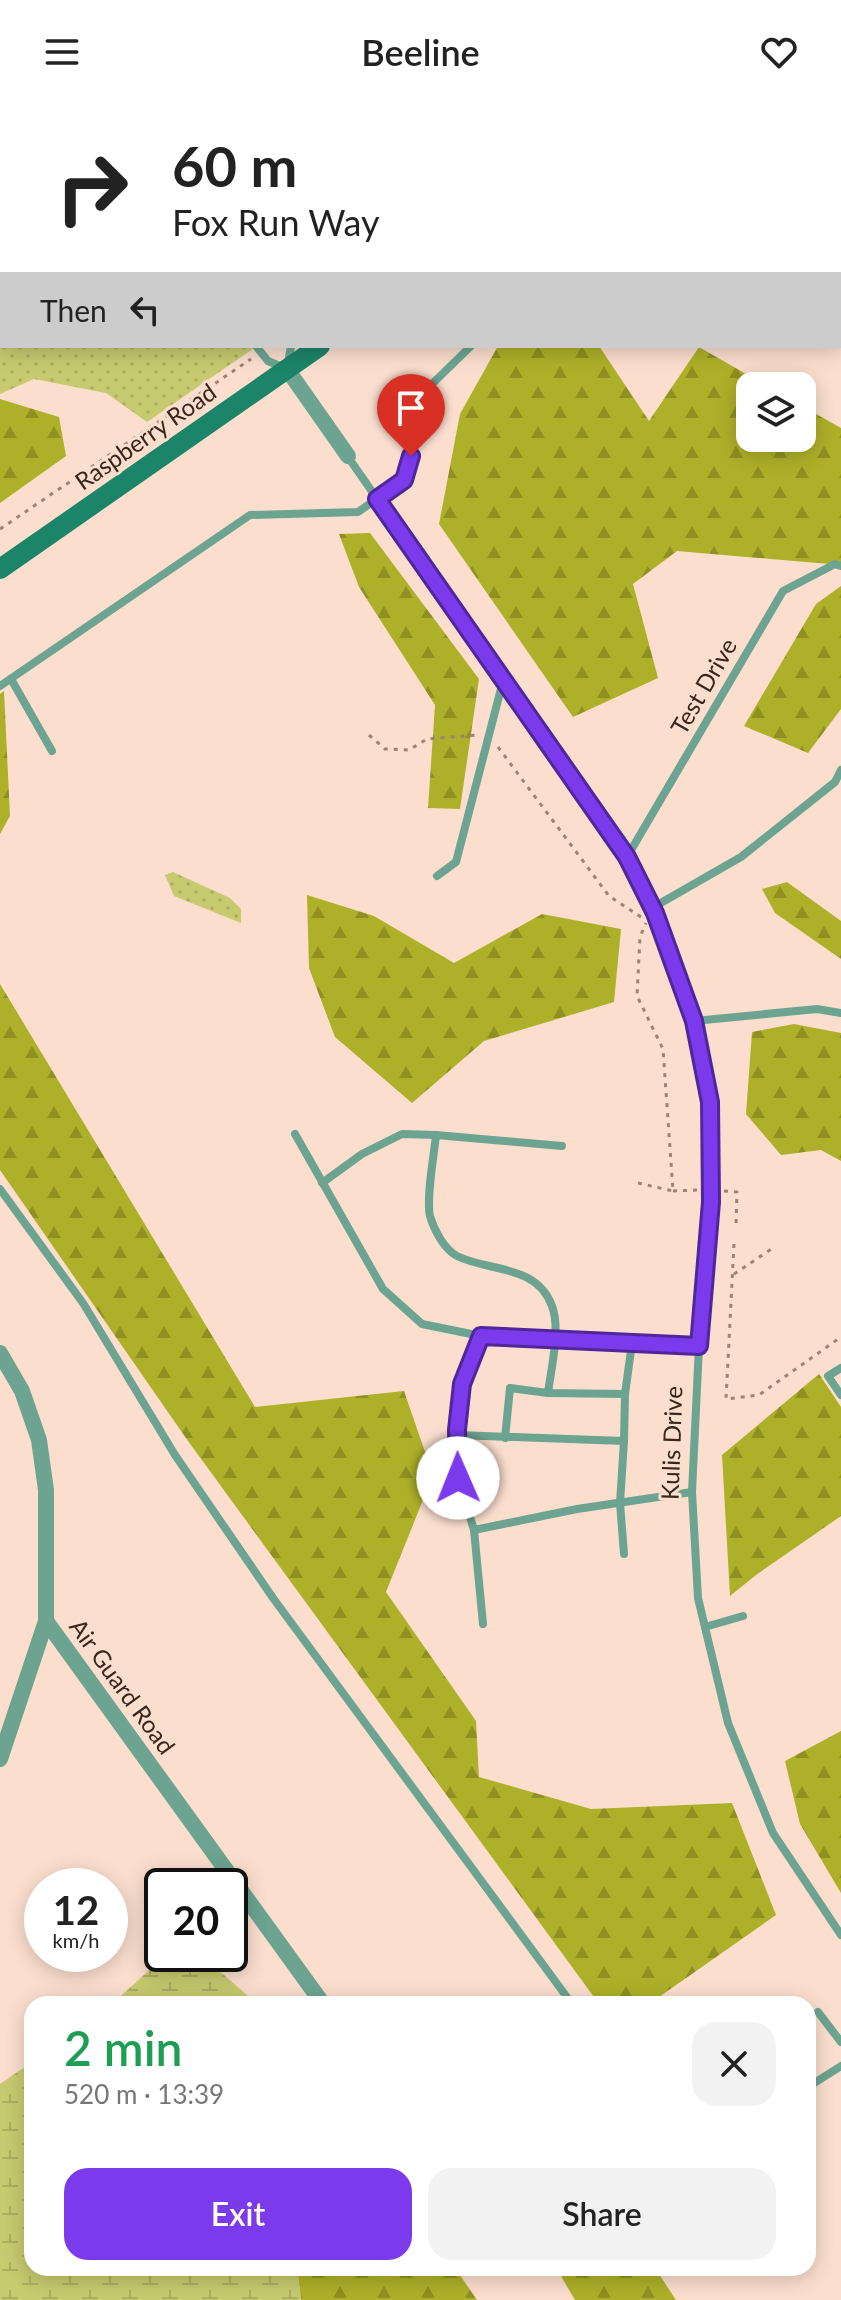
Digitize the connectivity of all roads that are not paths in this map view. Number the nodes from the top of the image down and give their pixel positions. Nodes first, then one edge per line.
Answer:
1 (291, 348) edge
2 (317, 348) edge
3 (469, 348) edge
4 (258, 349) edge
5 (287, 369) junction
6 (348, 456) joint
7 (377, 499) junction
8 (841, 566) edge
9 (0, 569) edge
10 (11, 679) junction
11 (503, 681) junction
12 (0, 686) edge
13 (52, 751) dead end
14 (841, 770) edge
15 (838, 782) edge
16 (627, 857) junction
17 (437, 876) dead end
18 (652, 908) junction
19 (841, 1013) edge
20 (694, 1021) junction
21 (295, 1134) dead end
22 (436, 1135) junction
23 (562, 1146) dead end
24 (322, 1183) junction
25 (0, 1189) edge
26 (481, 1336) junction
27 (555, 1340) junction
28 (632, 1343) junction
29 (699, 1346) junction
30 (0, 1353) edge
31 (841, 1368) edge
32 (548, 1393) junction
33 (625, 1394) junction
34 (841, 1395) edge
35 (457, 1435) junction
36 (505, 1438) junction
37 (624, 1441) junction
38 (692, 1492) junction
39 (620, 1503) junction
40 (474, 1530) junction
41 (624, 1554) dead end
42 (743, 1616) dead end
43 (46, 1621) junction
44 (483, 1624) dead end
45 (705, 1627) junction
46 (0, 1759) edge
47 (841, 1935) edge
48 (317, 1996) edge
49 (566, 1996) edge
50 (818, 2012) dead end
51 (841, 2042) edge
52 (841, 2066) edge
53 (816, 2082) edge

1 - 5 lane
2 - 5 main road, Raspberry Road
3 - 7 lane
4 - 5 lane
5 - 6 street, Kulis Drive
5 - 9 main road, Raspberry Road
6 - 7 lane, Kulis Drive
7 - 10 lane
7 - 11 lane, Kulis Drive
8 - 16 lane, Test Drive
10 - 12 lane
10 - 13 lane
11 - 16 lane, Kulis Drive
11 - 17 lane
14 - 15 lane
15 - 18 lane
16 - 18 lane, Kulis Drive
18 - 20 lane, Kulis Drive
19 - 20 lane
20 - 29 lane, Kulis Drive
21 - 24 lane
22 - 23 lane
22 - 24 lane
22 - 27 lane
24 - 26 lane
25 - 49 lane
26 - 27 lane
26 - 35 lane
27 - 28 lane
27 - 32 lane
28 - 29 lane
28 - 33 lane
29 - 38 lane, Kulis Drive
30 - 43 street, Air Guard Road
31 - 34 lane
32 - 33 lane
32 - 36 lane
33 - 37 lane
35 - 36 lane
35 - 40 lane
36 - 37 lane
37 - 39 lane
38 - 39 lane
38 - 45 lane, Kulis Drive
39 - 40 lane
39 - 41 lane
40 - 44 lane
42 - 45 lane
43 - 46 street
43 - 48 street, Air Guard Road
45 - 47 lane, Kulis Drive
50 - 51 lane
52 - 53 lane

